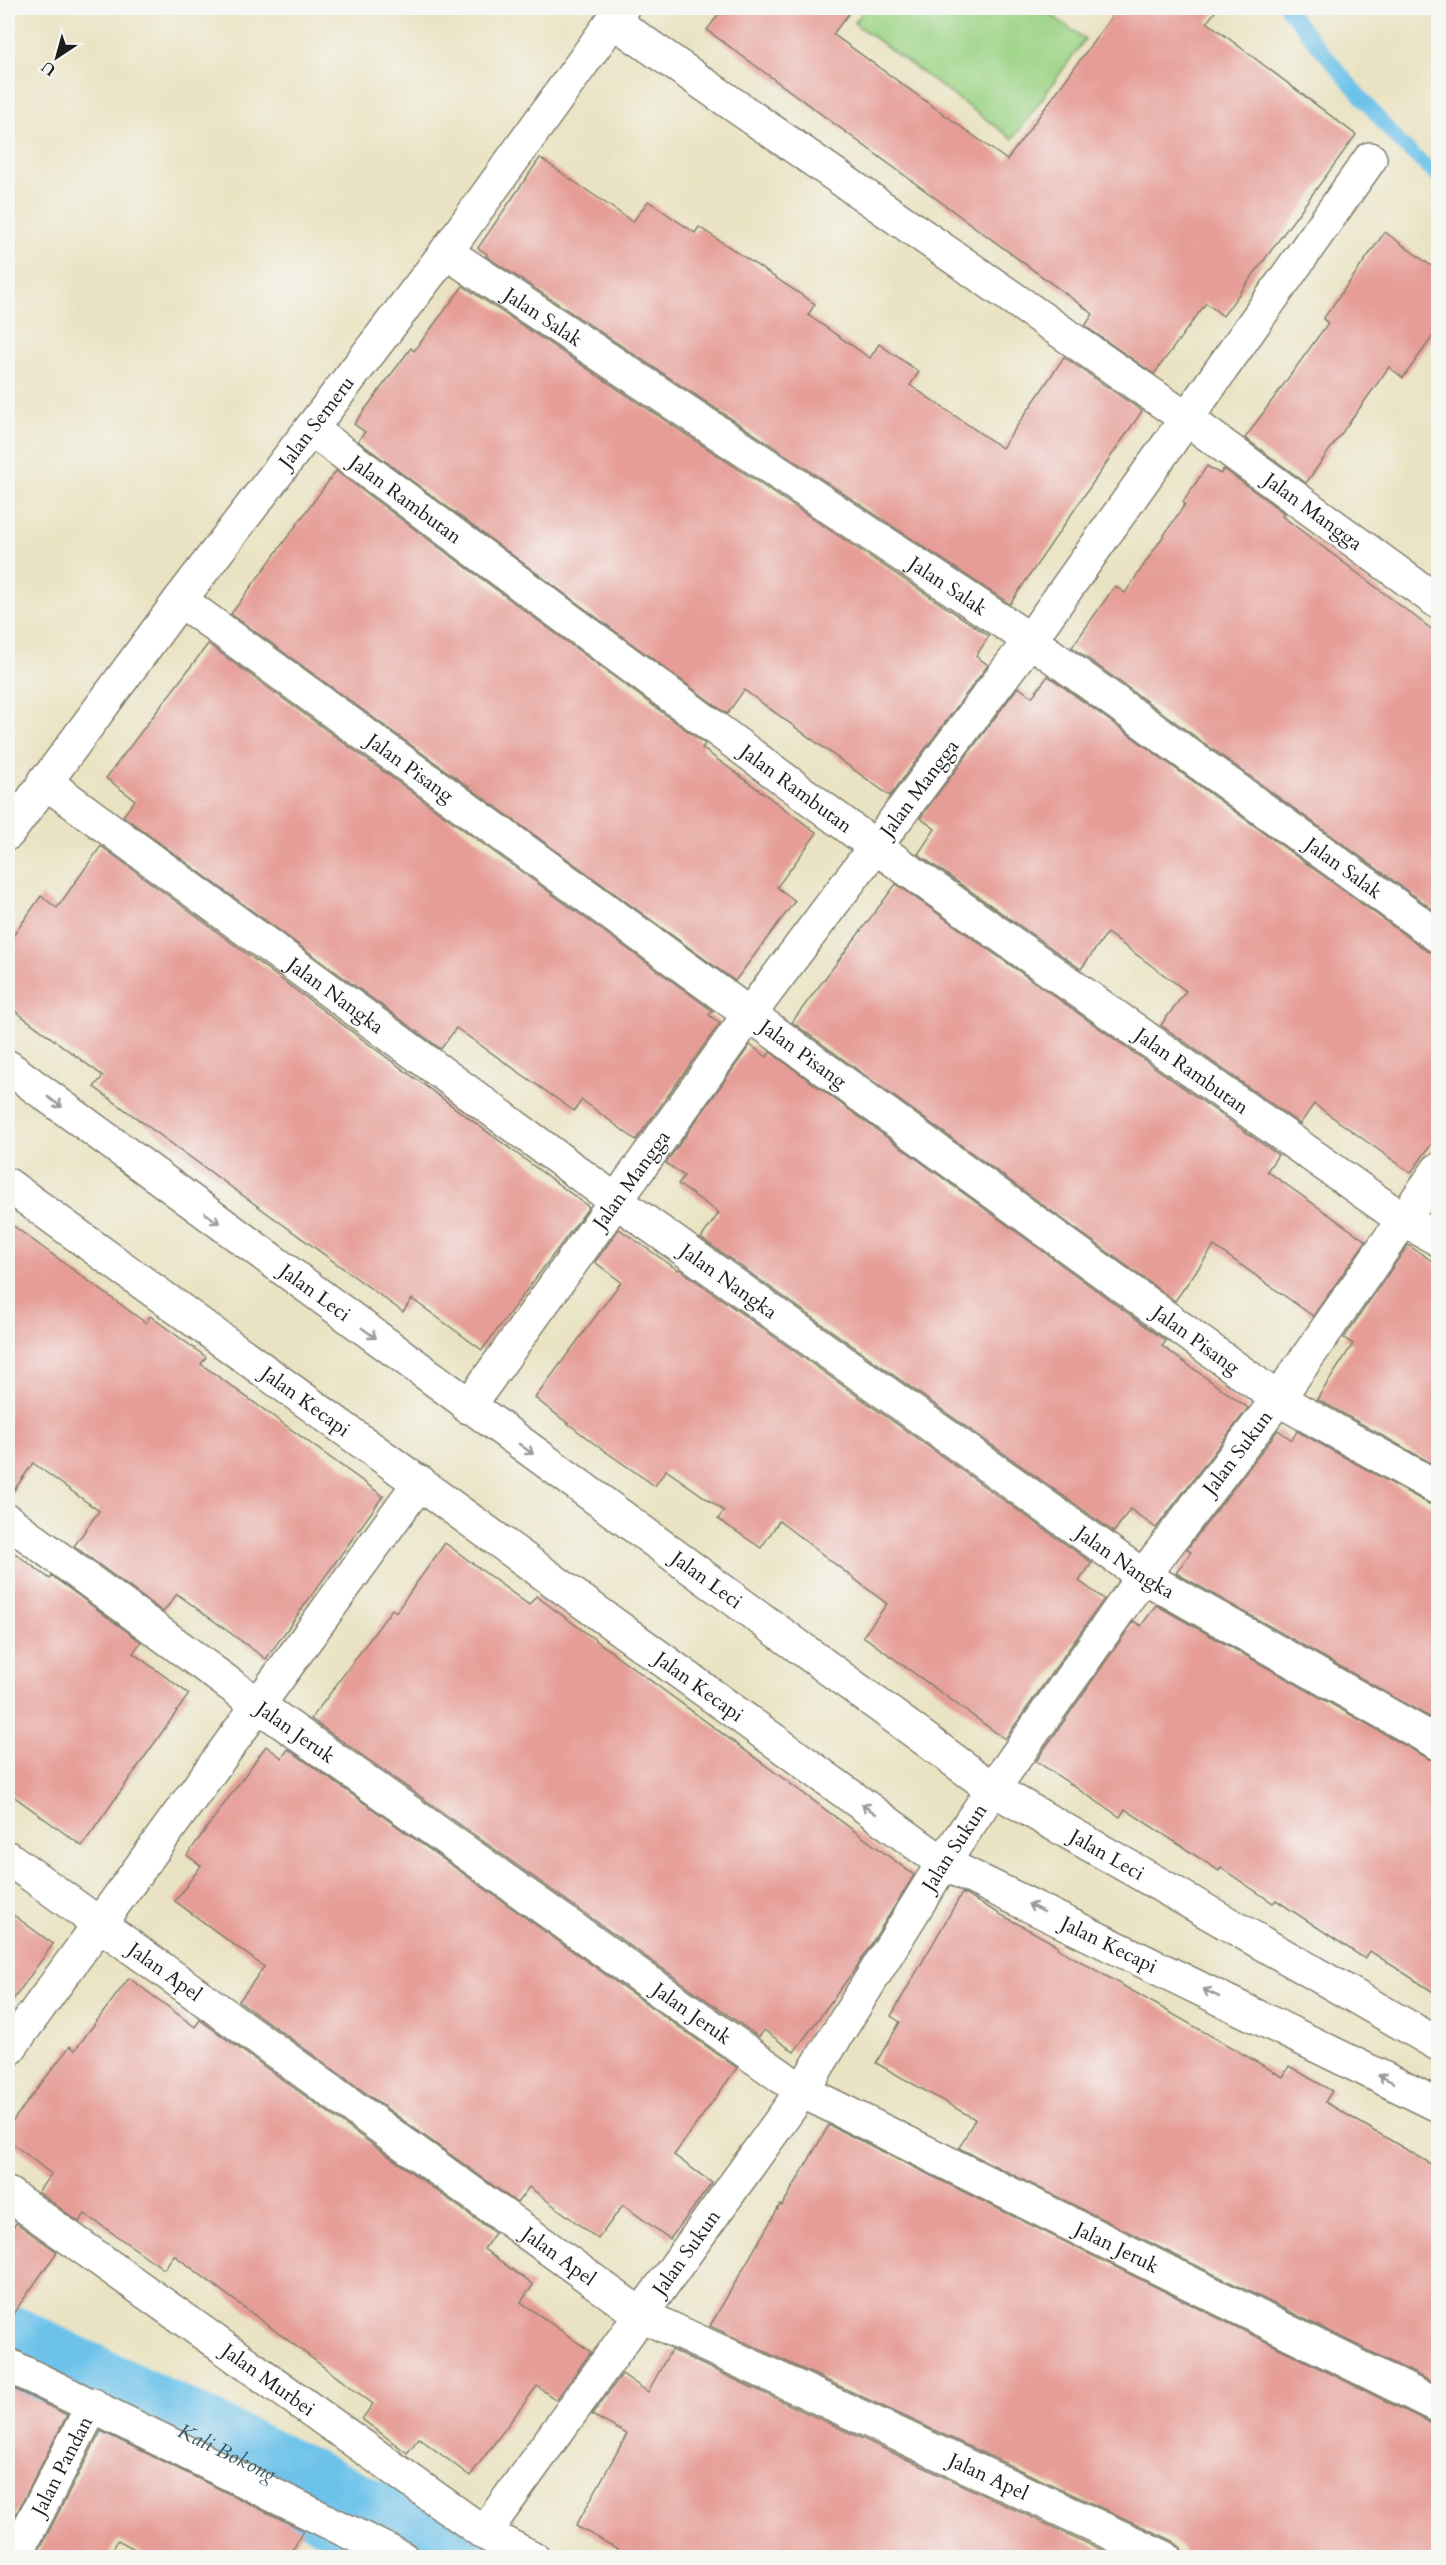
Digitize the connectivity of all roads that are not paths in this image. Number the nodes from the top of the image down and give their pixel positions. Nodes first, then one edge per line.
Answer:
1 (618, 14) edge
2 (1370, 159) dead end
3 (446, 252) junction
4 (1187, 419) junction
5 (311, 429) junction
6 (180, 600) junction
7 (1438, 602) edge
8 (1030, 640) junction
9 (45, 781) junction
10 (8, 833) edge
11 (877, 848) junction
12 (1438, 936) edge
13 (749, 1015) junction
14 (8, 1067) edge
15 (1438, 1170) edge
16 (8, 1185) edge
17 (615, 1200) junction
18 (1402, 1219) junction
19 (1438, 1239) edge
20 (1278, 1399) junction
21 (468, 1407) junction
22 (420, 1482) junction
23 (1438, 1488) edge
24 (8, 1521) edge
25 (1143, 1576) junction
26 (258, 1705) junction
27 (1438, 1743) edge
28 (993, 1789) junction
29 (8, 1858) edge
30 (943, 1863) junction
31 (99, 1924) junction
32 (1438, 2044) edge
33 (8, 2050) edge
34 (802, 2091) junction
35 (1438, 2105) edge
36 (8, 2194) edge
37 (641, 2315) junction
38 (8, 2365) edge
39 (93, 2405) junction
40 (1438, 2406) edge
41 (484, 2533) junction
42 (14, 2558) edge
43 (402, 2558) edge
44 (533, 2558) edge
45 (1165, 2558) edge

1 - 3 street, Jalan Semeru
1 - 4 street
2 - 4 street
3 - 5 street, Jalan Semeru
3 - 8 street, Jalan Salak
4 - 7 street, Jalan Mangga
4 - 8 street, Jalan Mangga
5 - 6 street, Jalan Semeru
5 - 11 street, Jalan Rambutan
6 - 9 street, Jalan Semeru
6 - 13 street, Jalan Pisang
8 - 11 street, Jalan Mangga
8 - 12 street, Jalan Salak
9 - 10 street, Jalan Semeru
9 - 17 street, Jalan Nangka
11 - 13 street, Jalan Mangga
11 - 18 street, Jalan Rambutan
13 - 17 street, Jalan Mangga
13 - 20 street, Jalan Pisang
14 -> 21 street, Jalan Leci
15 - 18 street, Jalan Sukun
16 - 22 street, Jalan Kecapi
17 - 21 street, Jalan Mangga
17 - 25 street, Jalan Nangka
18 - 19 street, Jalan Rambutan
18 - 20 street, Jalan Sukun
20 - 23 street, Jalan Pisang
20 - 25 street, Jalan Sukun
21 -> 28 street, Jalan Leci
22 - 26 street
30 -> 22 street, Jalan Kecapi
24 - 26 street, Jalan Jeruk
25 - 27 street, Jalan Nangka
25 - 28 street, Jalan Sukun
26 - 31 street
26 - 34 street, Jalan Jeruk
28 - 30 street, Jalan Sukun
28 - 32 street, Jalan Leci
29 - 31 street, Jalan Apel
30 - 34 street, Jalan Sukun
35 -> 30 street, Jalan Kecapi
31 - 33 street
31 - 37 street, Jalan Apel
34 - 37 street, Jalan Sukun
34 - 40 street, Jalan Jeruk
36 - 41 street, Jalan Murbei
37 - 41 street, Jalan Sukun
37 - 45 street, Jalan Apel
38 - 39 street
39 - 42 street, Jalan Pandan
39 - 43 street
41 - 44 street, Jalan Murbei

